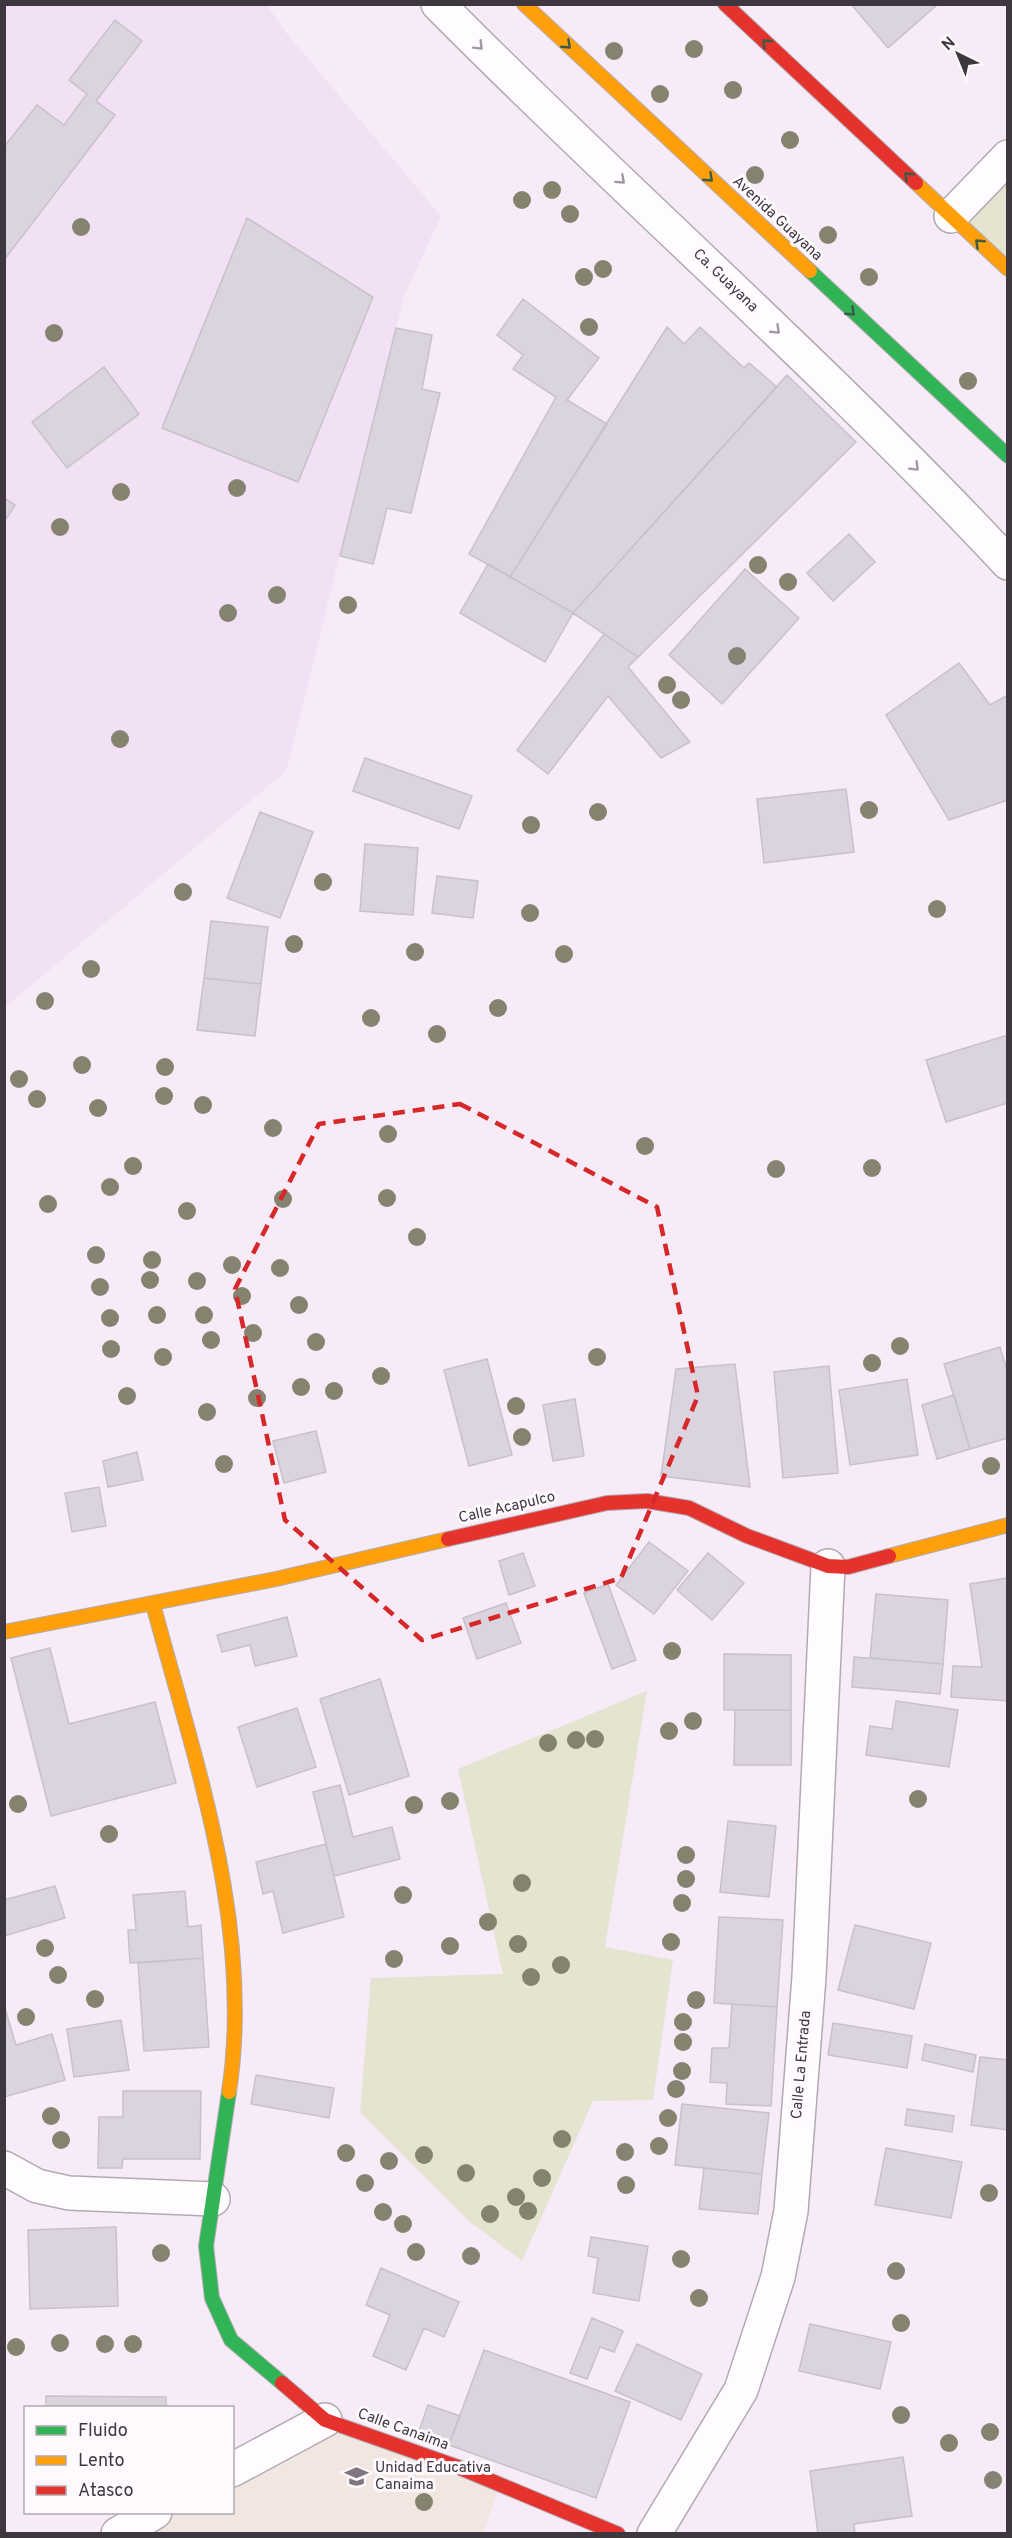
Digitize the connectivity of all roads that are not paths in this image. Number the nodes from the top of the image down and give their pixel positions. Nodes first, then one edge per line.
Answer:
1 (438, 4) edge
2 (524, 4) edge
3 (725, 4) edge
4 (1008, 157) edge
5 (951, 216) junction
6 (1008, 269) edge
7 (1008, 456) edge
8 (1008, 563) edge
9 (1008, 1525) edge
10 (828, 1566) junction
11 (153, 1604) junction
12 (4, 1632) edge
13 (4, 2168) edge
14 (213, 2199) junction
15 (325, 2420) junction
16 (234, 2469) edge
17 (152, 2514) edge
18 (118, 2534) edge
19 (618, 2534) edge
20 (654, 2534) edge

1 -> 8 street, Ca. Guayana
2 -> 7 street, Avenida Guayana
5 -> 3 street
4 - 5 street
6 -> 5 street
9 - 10 street, Calle Acapulco
10 - 11 street, Calle Acapulco
10 - 20 street, Calle La Entrada
11 - 12 street, Calle Acapulco
11 - 14 street
13 - 14 street
14 - 15 street, Calle Canaima
15 - 16 street
15 - 19 street, Calle Canaima
17 - 18 street

